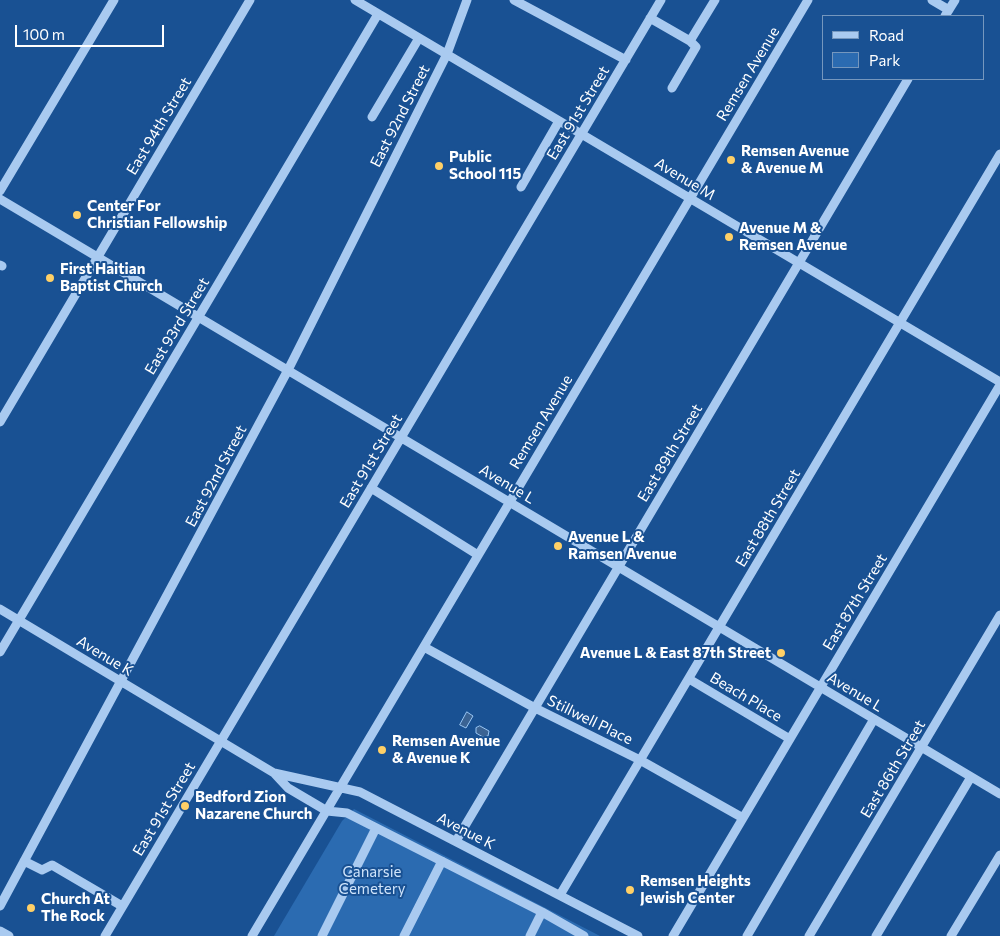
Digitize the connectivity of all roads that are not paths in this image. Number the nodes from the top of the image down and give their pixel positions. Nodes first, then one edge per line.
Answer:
1 (114, 0) edge
2 (250, 0) edge
3 (355, 0) edge
4 (467, 0) edge
5 (514, 0) edge
6 (661, 0) edge
7 (715, 0) edge
8 (808, 0) edge
9 (932, 0) edge
10 (955, 0) edge
11 (947, 13) edge
12 (378, 14) junction
13 (650, 18) junction
14 (419, 38) junction
15 (690, 41) junction
16 (447, 54) junction
17 (626, 60) junction
18 (907, 80) edge
19 (672, 88) dead end
20 (372, 117) dead end
21 (559, 121) junction
22 (581, 134) junction
23 (1000, 154) edge
24 (521, 187) dead end
25 (0, 191) edge
26 (690, 198) junction
27 (0, 199) edge
28 (98, 257) junction
29 (799, 263) junction
30 (199, 318) junction
31 (900, 323) junction
32 (288, 370) junction
33 (1000, 384) edge
34 (0, 422) edge
35 (401, 437) junction
36 (371, 488) junction
37 (510, 502) junction
38 (478, 555) junction
39 (619, 566) junction
40 (0, 608) edge
41 (1000, 615) edge
42 (19, 620) junction
43 (720, 626) junction
44 (424, 647) junction
45 (0, 652) edge
46 (689, 679) junction
47 (121, 681) junction
48 (820, 688) junction
49 (535, 708) junction
50 (874, 720) junction
51 (790, 739) junction
52 (221, 740) junction
53 (921, 748) junction
54 (640, 760) junction
55 (274, 773) junction
56 (971, 777) junction
57 (340, 788) junction
58 (1000, 794) edge
59 (327, 811) junction
60 (743, 818) junction
61 (376, 828) junction
62 (456, 841) junction
63 (1000, 855) edge
64 (24, 861) junction
65 (442, 861) junction
66 (560, 895) junction
67 (0, 906) edge
68 (122, 906) junction
69 (542, 912) junction
70 (0, 931) edge
71 (9, 936) edge
72 (105, 936) edge
73 (252, 936) edge
74 (322, 936) edge
75 (404, 936) edge
76 (530, 936) edge
77 (584, 936) edge
78 (638, 936) edge
79 (673, 936) edge
80 (747, 936) edge
81 (809, 936) edge
82 (876, 936) edge
83 (951, 936) edge

1 - 25 street
2 - 28 street, East 94th Street
3 - 12 street, Avenue M
4 - 16 street, East 92nd Street
5 - 17 street
6 - 13 street, East 91st Street
7 - 15 street
8 - 26 street, Remsen Avenue
9 - 11 street
10 - 11 street
12 - 14 street, Avenue M
12 - 30 street, East 93rd Street
13 - 15 street
13 - 17 street, East 91st Street
14 - 16 street, Avenue M
14 - 20 street
15 - 19 street
16 - 21 street, Avenue M
16 - 32 street, East 92nd Street
17 - 22 street, East 91st Street
18 - 29 street, East 89th Street
21 - 22 street, Avenue M
21 - 24 street
22 - 26 street, Avenue M
22 - 35 street, East 91st Street
23 - 31 street, East 88th Street
26 - 29 street, Avenue M
26 - 37 street, Remsen Avenue
27 - 28 street, Avenue L
28 - 30 street, Avenue L
28 - 34 street, East 94th Street
29 - 31 street, Avenue M
29 - 39 street, East 89th Street
30 - 32 street, Avenue L
30 - 42 street, East 93rd Street
31 - 33 street, Avenue M
31 - 43 street, East 88th Street
32 - 35 street, Avenue L
32 - 47 street, East 92nd Street
33 - 48 street, East 87th Street
35 - 36 street, East 91st Street
35 - 37 street, Avenue L
36 - 38 street
36 - 52 street, East 91st Street
37 - 38 street, Remsen Avenue
37 - 39 street, Avenue L
38 - 44 street, Remsen Avenue
39 - 43 street, Avenue L
39 - 49 street, East 89th Street
40 - 42 street, Avenue K
41 - 53 street, East 86th Street
42 - 45 street, East 93rd Street
42 - 47 street, Avenue K
43 - 46 street, East 88th Street
43 - 48 street, Avenue L
44 - 49 street, Stillwell Place
44 - 57 street, Remsen Avenue
46 - 51 street, Beach Place
46 - 54 street, East 88th Street
47 - 52 street, Avenue K
47 - 64 street, East 92nd Street
48 - 50 street, Avenue L
48 - 51 street, East 87th Street
49 - 54 street, Stillwell Place
49 - 62 street, East 89th Street
50 - 53 street, Avenue L
50 - 80 street
51 - 60 street, East 87th Street
52 - 55 street, Avenue K
52 - 68 street, East 91st Street
53 - 56 street, Avenue L
53 - 81 street, East 86th Street
54 - 60 street, Stillwell Place
54 - 66 street, East 88th Street
55 - 57 street, Avenue K
55 - 59 street, Avenue K
56 - 58 street, Avenue L
56 - 82 street
57 - 59 street, Remsen Avenue
57 - 62 street, Avenue K
59 - 61 street
59 - 73 street, Remsen Avenue
60 - 79 street, East 87th Street
61 - 65 street
61 - 74 street
62 - 66 street, Avenue K
63 - 83 street
64 - 67 street, East 92nd Street
64 - 68 street
65 - 69 street
65 - 75 street
66 - 78 street, Avenue K
68 - 72 street, East 91st Street
69 - 76 street
69 - 77 street
70 - 71 street

